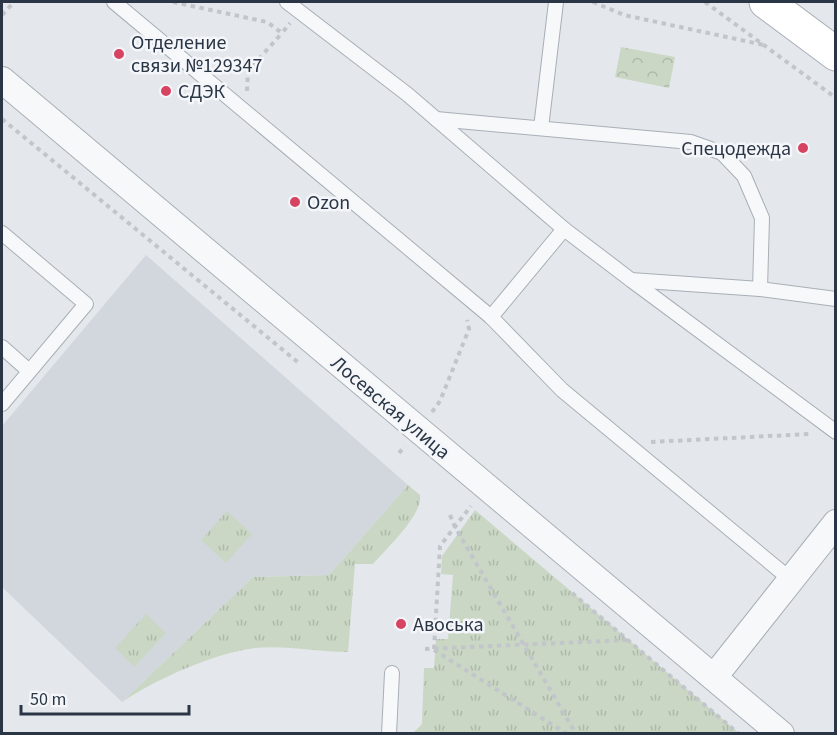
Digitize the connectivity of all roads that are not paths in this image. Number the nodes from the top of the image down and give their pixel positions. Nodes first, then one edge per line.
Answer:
1 (114, 2) edge
2 (287, 2) edge
3 (556, 2) edge
4 (766, 2) edge
5 (836, 54) edge
6 (2, 80) edge
7 (436, 119) junction
8 (541, 128) junction
9 (564, 230) junction
10 (2, 233) edge
11 (631, 280) junction
12 (760, 289) junction
13 (836, 299) edge
14 (491, 317) junction
15 (2, 347) edge
16 (29, 371) junction
17 (2, 404) edge
18 (836, 432) edge
19 (836, 523) edge
20 (790, 579) junction
21 (392, 673) dead end
22 (714, 677) junction
23 (389, 734) edge
24 (781, 734) edge

1 - 14 lane
2 - 7 lane
3 - 8 lane
4 - 5 street
6 - 22 street, Лосевская улица
7 - 8 lane
7 - 9 lane
8 - 12 lane
9 - 11 lane
9 - 14 lane
10 - 16 lane
11 - 12 lane
11 - 18 lane
12 - 13 lane
14 - 20 lane
15 - 16 lane
16 - 17 lane
19 - 20 street
20 - 22 street
21 - 23 lane
22 - 24 street, Лосевская улица

